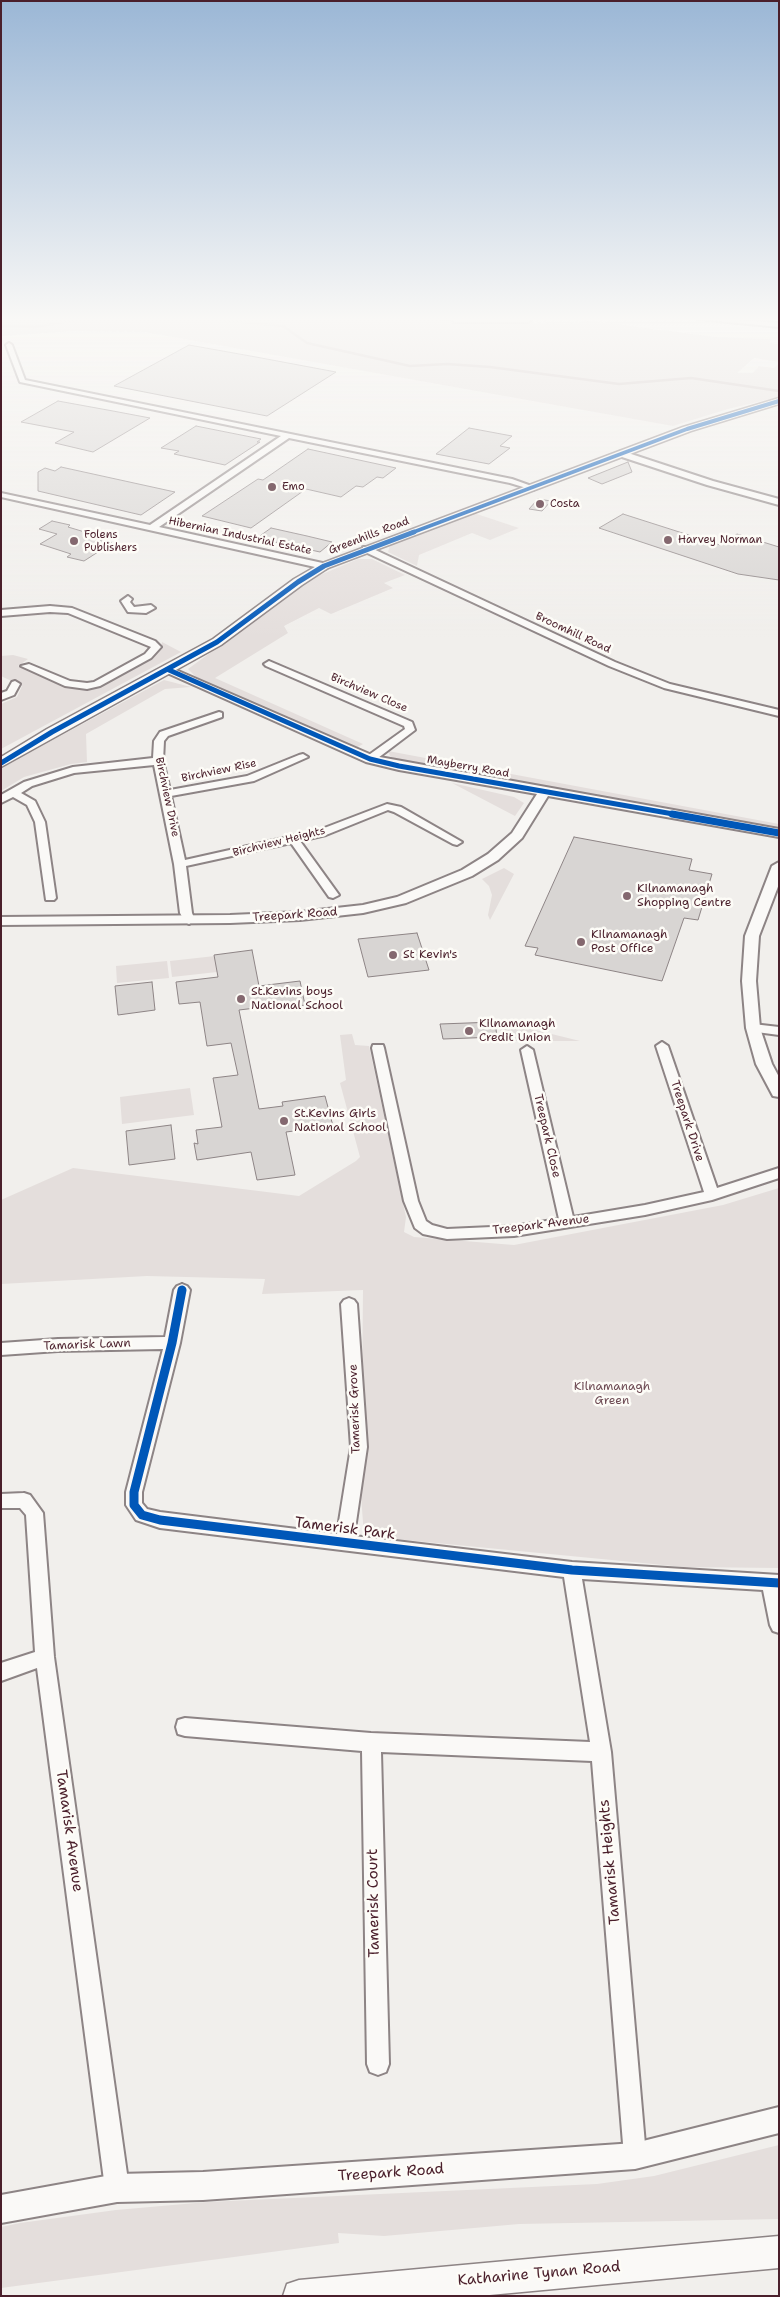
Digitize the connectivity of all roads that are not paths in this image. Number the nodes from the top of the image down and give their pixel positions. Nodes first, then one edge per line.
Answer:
1 (229, 424) edge
2 (704, 424) edge
3 (286, 436) junction
4 (622, 454) junction
5 (533, 488) junction
6 (1, 495) edge
7 (779, 502) edge
8 (152, 528) junction
9 (366, 549) junction
10 (324, 566) junction
11 (128, 599) dead end
12 (151, 608) dead end
13 (1, 613) edge
14 (124, 614) junction
15 (105, 624) junction
16 (269, 664) dead end
17 (26, 666) dead end
18 (169, 670) junction
19 (15, 684) dead end
20 (1, 697) edge
21 (779, 712) edge
22 (220, 715) dead end
23 (303, 757) dead end
24 (370, 759) junction
25 (158, 761) junction
26 (1, 762) edge
27 (545, 791) junction
28 (14, 793) junction
29 (166, 794) junction
30 (1, 800) edge
31 (779, 833) edge
32 (294, 840) junction
33 (456, 842) dead end
34 (180, 864) junction
35 (779, 866) edge
36 (332, 896) dead end
37 (50, 898) dead end
38 (189, 920) junction
39 (1, 921) edge
40 (753, 1028) junction
41 (779, 1031) edge
42 (662, 1046) dead end
43 (378, 1048) dead end
44 (527, 1050) dead end
45 (779, 1092) edge
46 (779, 1173) edge
47 (712, 1195) junction
48 (567, 1223) junction
49 (182, 1290) dead end
50 (349, 1304) dead end
51 (172, 1343) junction
52 (1, 1349) edge
53 (1, 1501) edge
54 (343, 1543) junction
55 (572, 1570) junction
56 (774, 1582) edge
57 (779, 1625) edge
58 (45, 1657) junction
59 (1, 1672) edge
60 (185, 1727) dead end
61 (370, 1742) junction
62 (601, 1752) junction
63 (378, 2064) dead end
64 (779, 2120) edge
65 (635, 2156) junction
66 (117, 2188) junction
67 (1, 2209) edge
68 (779, 2252) edge
69 (299, 2296) edge

1 - 3 street
2 - 4 main road, Greenhills Road
3 - 5 street
3 - 8 street, Hibernian Industrial Estate
4 - 5 main road, Greenhills Road
4 - 7 street
5 - 9 main road, Greenhills Road
6 - 8 street, Hibernian Industrial Estate
8 - 10 street, Hibernian Industrial Estate
9 - 10 main road, Greenhills Road
9 - 21 street, Broomhill Road
10 - 18 main road, Greenhills Road
11 - 14 street
12 - 14 street
13 - 15 street
14 - 15 street
15 - 17 street
16 - 24 street, Birchview Close
18 - 24 street, Mayberry Road
18 - 26 main road, Greenhills Road
19 - 20 street
22 - 25 street, Birchview Drive
23 - 29 street, Birchview Rise
24 - 27 street, Mayberry Road
25 - 28 street
25 - 29 street, Birchview Drive
27 - 31 street, Mayberry Road
27 - 38 street, Treepark Road
28 - 30 street
28 - 37 street
29 - 34 street, Birchview Drive
32 - 33 street, Birchview Heights
32 - 34 street, Birchview Heights
32 - 36 street
34 - 38 street, Birchview Drive
35 - 40 street
38 - 39 street, Treepark Road
40 - 41 street
40 - 45 street
42 - 47 street, Treepark Drive
43 - 48 street, Treepark Avenue
44 - 48 street, Treepark Close
46 - 47 street, Treepark Avenue
47 - 48 street, Treepark Avenue
49 - 51 street, Tamerisk Park
50 - 54 street, Tamerisk Grove
51 - 52 street, Tamarisk Lawn
51 - 54 street, Tamerisk Park
53 - 58 street, Tamarisk Avenue
54 - 55 street, Tamerisk Park
55 - 56 street, Tamerisk Park
55 - 62 street, Tamarisk Heights
56 - 57 street
58 - 59 street
58 - 66 street, Tamarisk Avenue
60 - 61 street
61 - 62 street
61 - 63 street, Tamerisk Court
62 - 65 street, Tamarisk Heights
64 - 65 street, Treepark Road
65 - 66 street, Treepark Road
66 - 67 street, Treepark Road
68 - 69 main road, Katharine Tynan Road

